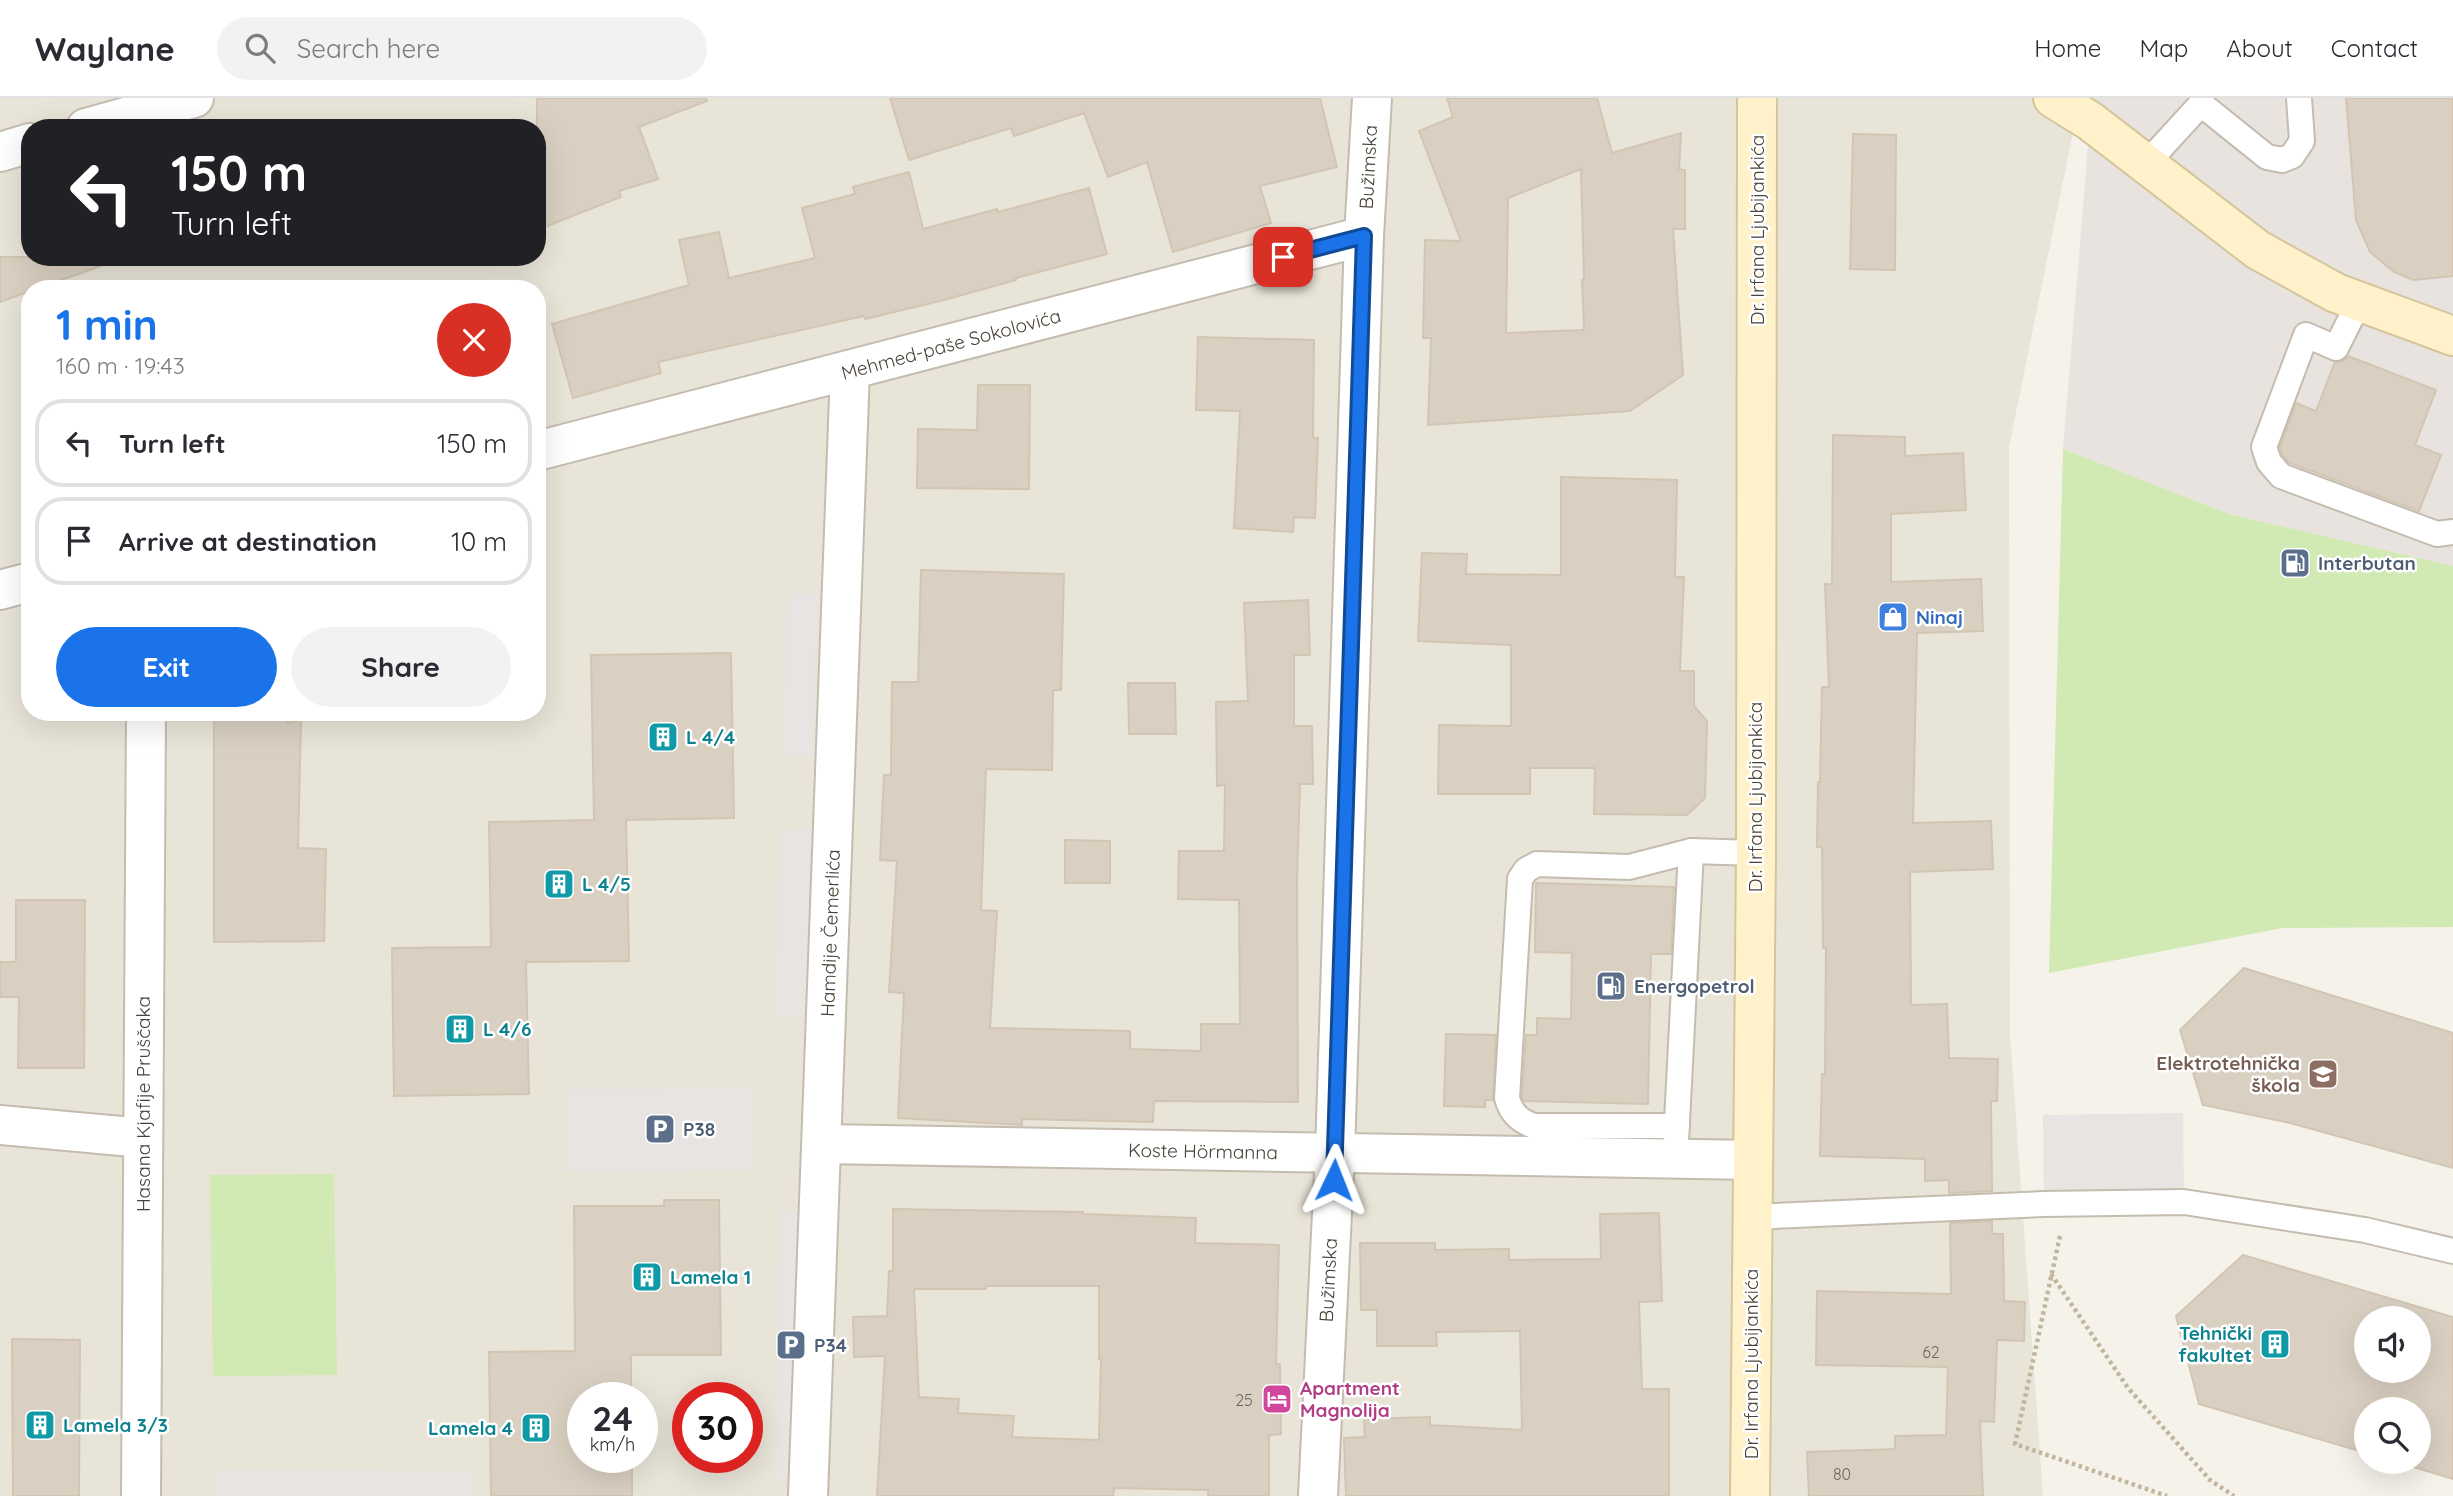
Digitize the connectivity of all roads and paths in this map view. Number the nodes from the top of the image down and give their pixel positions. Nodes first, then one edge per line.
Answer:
1 (194, 98) edge
2 (1372, 98) edge
3 (1757, 98) edge
4 (2053, 98) edge
5 (2226, 98) edge
6 (2299, 98) edge
7 (2197, 101) edge
8 (118, 119) edge
9 (21, 146) edge
10 (0, 152) edge
11 (2146, 164) junction
12 (1364, 236) junction
13 (2359, 302) junction
14 (2453, 336) edge
15 (850, 370) junction
16 (546, 449) edge
17 (2453, 532) edge
18 (21, 584) edge
19 (0, 590) edge
20 (146, 721) edge
21 (1691, 851) junction
22 (1756, 853) junction
23 (0, 1125) edge
24 (143, 1138) junction
25 (1676, 1142) junction
26 (822, 1144) junction
27 (1335, 1153) junction
28 (1752, 1160) junction
29 (2068, 1204) junction
30 (1752, 1217) junction
31 (2453, 1251) edge
32 (2051, 1274) junction
33 (141, 1496) edge
34 (808, 1496) edge
35 (1318, 1496) edge
36 (1751, 1496) edge
37 (2167, 1496) edge
38 (2234, 1496) edge

1 - 8 street
2 - 12 street, Bužimska
3 - 22 main road, Dr. Irfana Ljubijankića
4 - 11 main road
5 - 7 lane
6 - 7 lane
7 - 11 lane
9 - 10 street
11 - 13 main road
12 - 15 street, Mehmed-paše Sokolovića
12 - 27 street, Bužimska
13 - 14 main road
13 - 17 lane
15 - 16 street, Mehmed-paše Sokolovića
15 - 26 street, Hamdije Čemerlića
18 - 19 street
20 - 24 street, Hasana Kjafije Pruščaka
21 - 22 lane
21 - 25 lane
21 - 25 lane
22 - 28 main road, Dr. Irfana Ljubijankića
23 - 24 street
24 - 33 street, Hasana Kjafije Pruščaka
25 - 27 street, Koste Hörmanna
25 - 28 street, Koste Hörmanna
26 - 27 street, Koste Hörmanna
26 - 34 street, Hamdije Čemerlića
27 - 35 street, Bužimska
28 - 30 main road, Dr. Irfana Ljubijankića
29 - 30 lane
29 - 31 lane
29 - 32 path
30 - 36 main road, Dr. Irfana Ljubijankića
32 - 37 path
32 - 38 path

